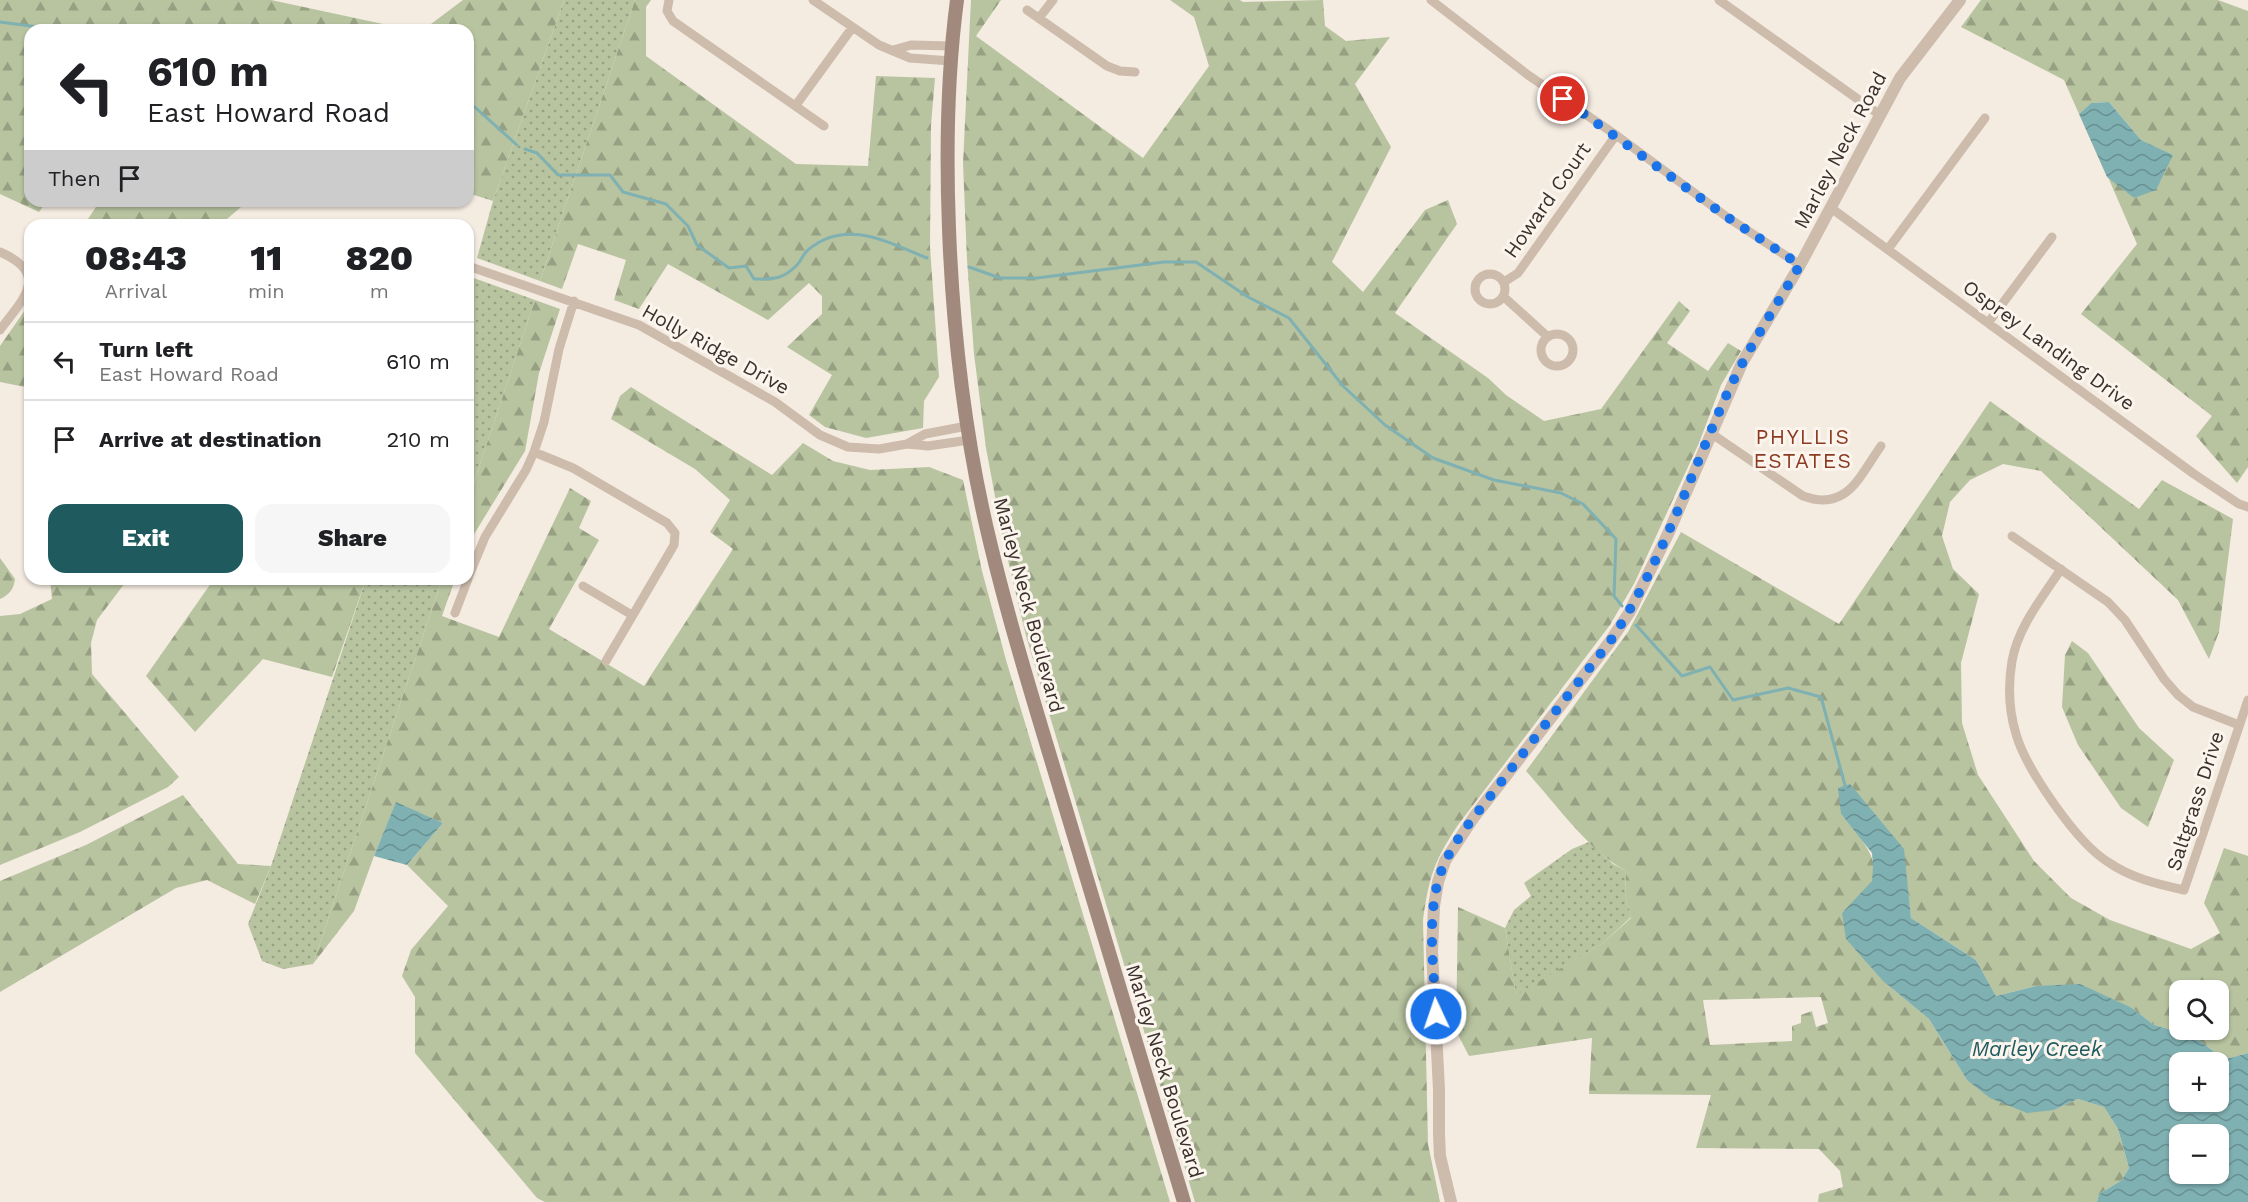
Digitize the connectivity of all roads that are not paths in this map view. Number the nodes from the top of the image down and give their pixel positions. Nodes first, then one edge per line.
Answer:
1 (669, 0) edge
2 (813, 0) edge
3 (957, 0) edge
4 (1053, 0) edge
5 (1431, 0) edge
6 (1719, 0) edge
7 (1960, 0) edge
8 (1027, 10) dead end
9 (1039, 18) junction
10 (852, 28) junction
11 (952, 46) junction
12 (893, 50) junction
13 (951, 61) junction
14 (1135, 72) dead end
15 (796, 105) junction
16 (1880, 115) junction
17 (1985, 118) dead end
18 (824, 126) dead end
19 (1616, 135) junction
20 (1831, 208) junction
21 (2052, 237) dead end
22 (1888, 249) junction
23 (0, 252) edge
24 (1800, 265) junction
25 (24, 267) edge
26 (474, 268) edge
27 (1504, 282) junction
28 (24, 295) edge
29 (1504, 297) junction
30 (574, 302) junction
31 (1988, 323) junction
32 (0, 330) edge
33 (1548, 338) dead end
34 (968, 433) junction
35 (1712, 434) junction
36 (1881, 446) dead end
37 (534, 452) junction
38 (2248, 507) edge
39 (2012, 536) dead end
40 (474, 564) edge
41 (2061, 570) junction
42 (465, 585) edge
43 (583, 586) dead end
44 (455, 613) dead end
45 (632, 615) junction
46 (606, 661) dead end
47 (2248, 700) edge
48 (2239, 725) junction
49 (1184, 1202) edge
50 (1451, 1202) edge

1 - 15 street
2 - 10 street
3 - 11 main road, Marley Neck Boulevard
4 - 9 street
5 - 19 street
6 - 16 street
7 - 16 street, Marley Neck Road
8 - 9 street
9 - 14 street
10 - 12 street
10 - 15 street
11 - 12 street
11 - 13 main road, Marley Neck Boulevard
12 - 13 street
13 - 34 main road, Marley Neck Boulevard
15 - 18 street
16 - 20 street, Marley Neck Road
17 - 22 street
19 - 24 street
19 - 27 street, Howard Court
20 - 22 street, Osprey Landing Drive
20 - 24 street, Marley Neck Road
21 - 31 street
22 - 31 street, Osprey Landing Drive
23 - 25 street
24 - 35 street, Marley Neck Road
26 - 30 street, Holly Ridge Drive
27 - 29 street, Howard Court
27 - 29 street, Howard Court
28 - 32 street
29 - 33 street
30 - 34 street, Holly Ridge Drive
30 - 37 street
31 - 38 street, Osprey Landing Drive
34 - 49 main road, Marley Neck Boulevard
35 - 36 street
35 - 50 street, Marley Neck Road
37 - 40 street
37 - 45 street
39 - 41 street
41 - 48 street
41 - 48 street, Saltgrass Drive
42 - 44 street
43 - 45 street
45 - 46 street
47 - 48 street, Saltgrass Drive

